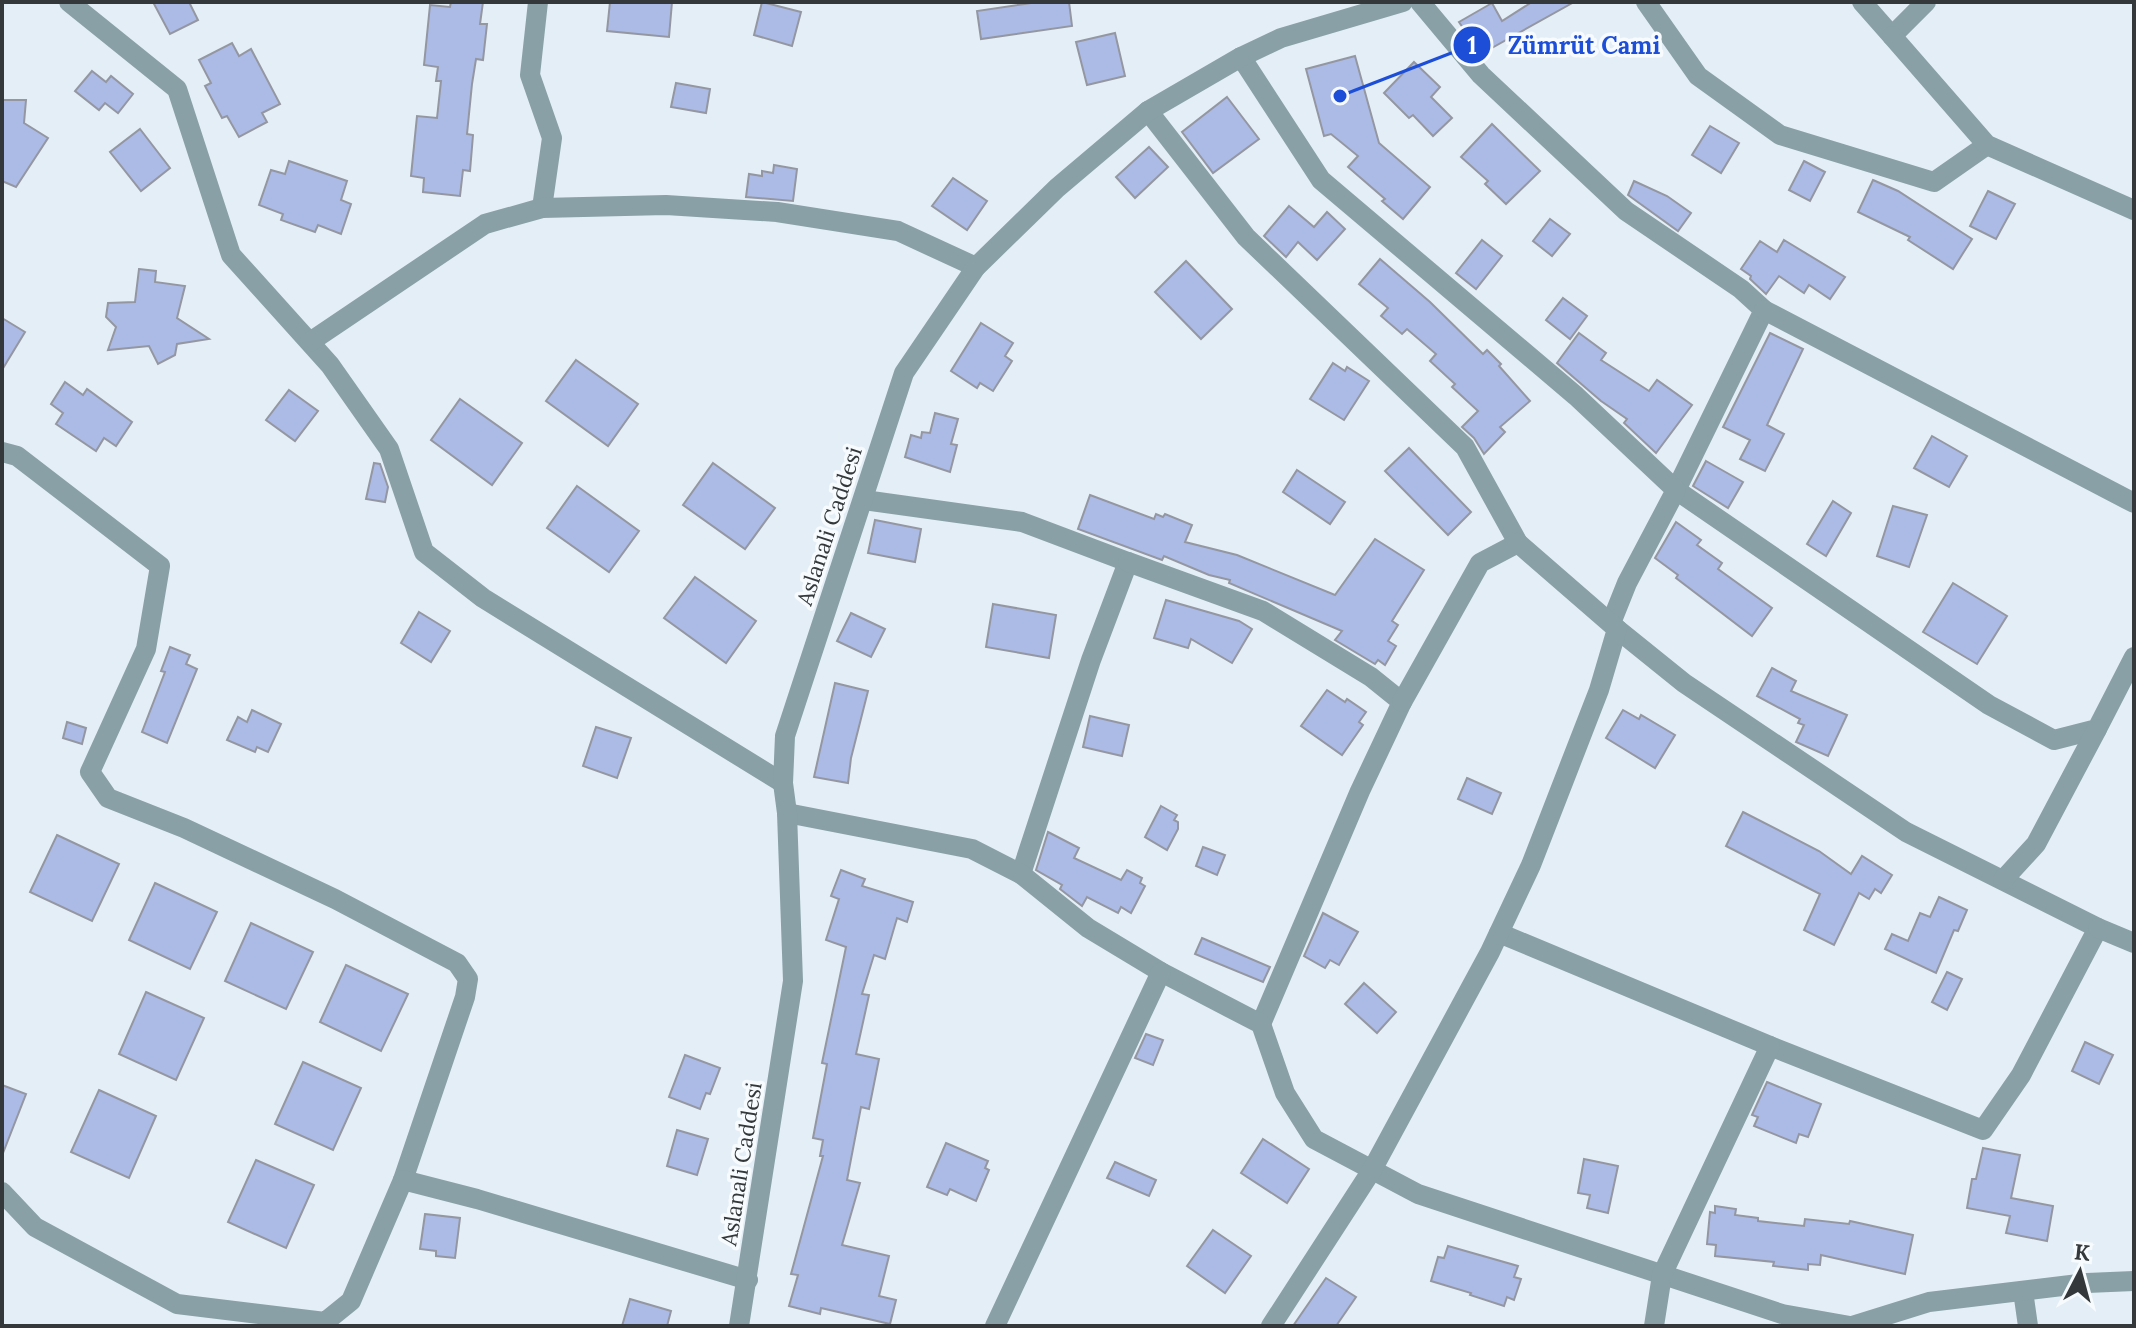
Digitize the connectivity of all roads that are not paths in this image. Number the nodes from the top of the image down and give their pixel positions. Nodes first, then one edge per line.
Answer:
1 (69, 2) edge
2 (538, 2) edge
3 (1403, 2) edge
4 (1420, 2) edge
5 (1646, 2) edge
6 (1862, 2) edge
7 (1926, 2) edge
8 (1892, 36) junction
9 (1241, 57) junction
10 (1148, 111) junction
11 (1987, 145) junction
12 (542, 208) junction
13 (2134, 210) edge
14 (976, 267) junction
15 (1764, 310) junction
16 (310, 342) junction
17 (2, 452) edge
18 (1676, 490) junction
19 (864, 500) junction
20 (2134, 503) edge
21 (1518, 543) junction
22 (1128, 562) junction
23 (1614, 626) junction
24 (2134, 657) edge
25 (1402, 702) junction
26 (2097, 729) junction
27 (783, 783) junction
28 (787, 813) junction
29 (1021, 874) junction
30 (2003, 880) junction
31 (2098, 928) junction
32 (1499, 933) junction
33 (2134, 943) edge
34 (1161, 972) junction
35 (1261, 1024) junction
36 (1770, 1046) junction
37 (1372, 1170) junction
38 (403, 1180) junction
39 (2, 1192) edge
40 (1662, 1275) junction
41 (748, 1280) junction
42 (2134, 1281) edge
43 (2023, 1291) junction
44 (1780, 1320) edge
45 (739, 1326) edge
46 (995, 1326) edge
47 (1271, 1326) edge
48 (1654, 1326) edge
49 (1851, 1326) edge
50 (2028, 1326) edge

1 - 16 street
2 - 12 street
3 - 9 street, Aslanali Caddesi
4 - 15 street
5 - 11 street
6 - 8 street
7 - 8 street
8 - 11 street
9 - 10 street, Aslanali Caddesi
9 - 18 street
10 - 14 street, Aslanali Caddesi
10 - 21 street
11 - 13 street
12 - 14 street
12 - 16 street
14 - 19 street, Aslanali Caddesi
15 - 18 street
15 - 20 street
16 - 27 street
17 - 38 street
18 - 23 street
18 - 26 street
19 - 22 street
19 - 27 street, Aslanali Caddesi
21 - 23 street
21 - 25 street
22 - 25 street
22 - 29 street
23 - 30 street
23 - 32 street
24 - 26 street
25 - 35 street
26 - 30 street
27 - 28 street, Aslanali Caddesi
28 - 29 street
28 - 41 street, Aslanali Caddesi
29 - 34 street
30 - 31 street
31 - 33 street
31 - 36 street
32 - 36 street
32 - 37 street
34 - 35 street
34 - 46 street
35 - 37 street
36 - 40 street
37 - 40 street
37 - 47 street
38 - 39 street
38 - 41 street
40 - 44 street
40 - 48 street
41 - 45 street, Aslanali Caddesi
42 - 43 street
43 - 49 street
43 - 50 street
44 - 49 street

